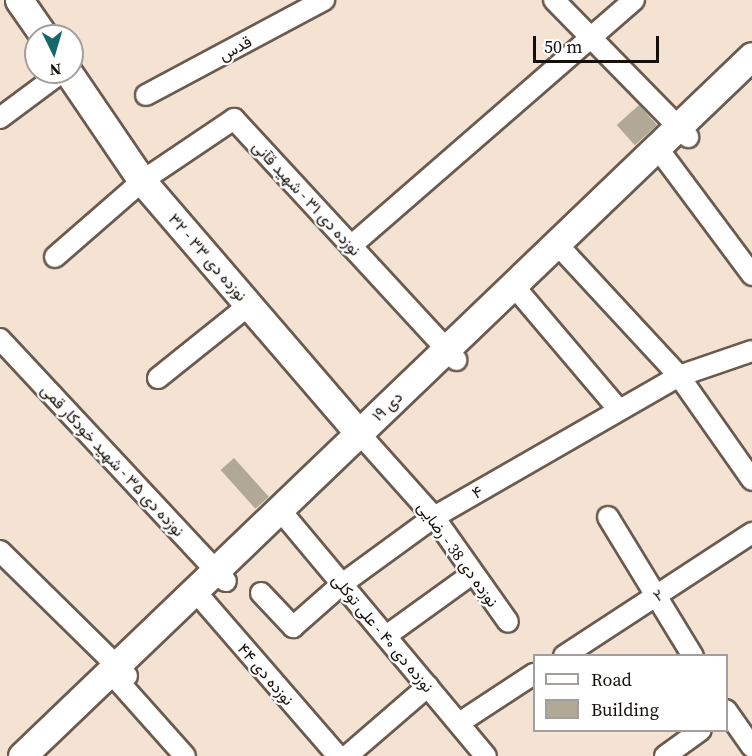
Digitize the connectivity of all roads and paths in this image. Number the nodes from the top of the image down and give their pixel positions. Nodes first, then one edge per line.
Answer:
1 (19, 0) edge
2 (324, 0) edge
3 (554, 0) edge
4 (634, 0) edge
5 (36, 24) edge
6 (591, 39) junction
7 (751, 63) edge
8 (46, 84) edge
9 (76, 84) edge
10 (146, 95) dead end
11 (0, 118) edge
12 (683, 132) junction
13 (661, 152) junction
14 (142, 181) junction
15 (351, 246) junction
16 (562, 248) junction
17 (55, 257) dead end
18 (752, 275) edge
19 (518, 291) junction
20 (249, 305) junction
21 (0, 339) edge
22 (752, 351) edge
23 (451, 355) junction
24 (679, 376) junction
25 (158, 378) dead end
26 (618, 409) junction
27 (364, 438) junction
28 (752, 480) edge
29 (284, 515) junction
30 (434, 517) junction
31 (608, 517) dead end
32 (752, 533) edge
33 (0, 552) edge
34 (472, 574) junction
35 (221, 576) junction
36 (342, 584) junction
37 (261, 593) dead end
38 (657, 596) junction
39 (199, 597) junction
40 (508, 622) dead end
41 (386, 636) junction
42 (567, 654) edge
43 (692, 654) edge
44 (119, 675) junction
45 (533, 675) edge
46 (428, 686) junction
47 (728, 713) edge
48 (459, 723) junction
49 (698, 732) edge
50 (752, 747) edge
51 (22, 756) edge
52 (44, 756) edge
53 (185, 756) edge
54 (338, 756) edge
55 (347, 756) edge
56 (486, 756) edge
57 (665, 756) edge

1 - 5 main road
2 - 10 street, قدس
3 - 6 street
4 - 6 street
6 - 12 street
6 - 15 street
7 - 12 main road, ۱۹ دی
8 - 11 street
9 - 14 main road, ۳۲ - نوزده دی ۳۳
12 - 13 main road, ۱۹ دی
13 - 16 main road, ۱۹ دی
13 - 18 street
14 - 15 street, نوزده دی ۳۱ - شهید قآنی
14 - 17 street
14 - 20 main road, ۳۲ - نوزده دی ۳۳
15 - 23 street, نوزده دی ۳۱ - شهید قآنی
16 - 19 main road, ۱۹ دی
16 - 24 street
19 - 23 main road, ۱۹ دی
19 - 26 street
20 - 25 street
20 - 27 main road, ۳۲ - نوزده دی ۳۳
21 - 35 street, نوزده دی ۳۵ - شهید خودکار قمی
22 - 24 street, ۴
23 - 27 main road, ۱۹ دی
24 - 26 street, ۴
24 - 28 street
26 - 30 street, ۴
27 - 29 main road, ۱۹ دی
27 - 30 street, نوزده دی 38 - رضایی
29 - 35 main road, ۱۹ دی
29 - 36 street, نوزده دی ۴۰ - علی توکلی
30 - 34 street, نوزده دی 38 - رضایی
30 - 36 street, ۴
31 - 38 street
32 - 38 street, ۲
33 - 44 street
34 - 40 street, نوزده دی 38 - رضایی
34 - 41 street
35 - 39 main road, ۱۹ دی
36 - 37 street, ۴
36 - 41 street, نوزده دی ۴۰ - علی توکلی
38 - 42 street, ۲
38 - 43 street
39 - 44 main road, ۱۹ دی
39 - 54 street, نوزده دی ۴۴
41 - 46 street, نوزده دی ۴۰ - علی توکلی
44 - 51 main road, ۱۹ دی
44 - 52 main road, ۱۹ دی
44 - 53 street
45 - 48 street
46 - 48 street, نوزده دی ۴۰ - علی توکلی
46 - 55 street
47 - 50 street
48 - 56 street, نوزده دی ۴۰ - علی توکلی
49 - 57 street

